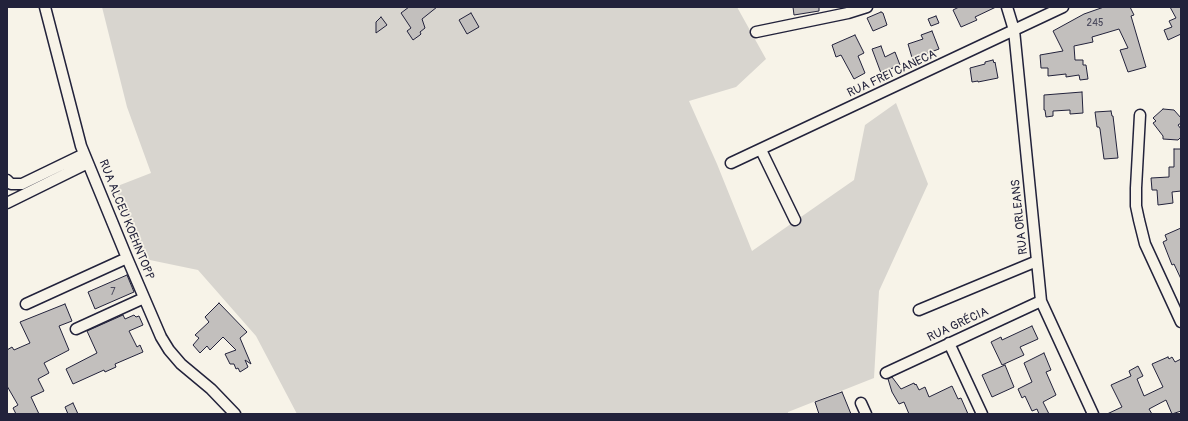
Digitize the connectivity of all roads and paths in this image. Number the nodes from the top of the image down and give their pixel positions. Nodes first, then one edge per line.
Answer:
1 (45, 7) edge
2 (867, 7) edge
3 (1007, 7) edge
4 (1062, 7) edge
5 (1014, 30) junction
6 (756, 32) dead end
7 (1140, 115) dead end
8 (760, 150) junction
9 (86, 158) junction
10 (732, 163) dead end
11 (7, 180) edge
12 (7, 203) edge
13 (795, 220) dead end
14 (127, 258) junction
15 (1037, 261) junction
16 (144, 298) junction
17 (1041, 301) junction
18 (26, 304) dead end
19 (919, 310) dead end
20 (1181, 322) edge
21 (76, 329) dead end
22 (949, 343) junction
23 (886, 373) dead end
24 (861, 403) dead end
25 (235, 414) edge
26 (866, 414) edge
27 (982, 414) edge
28 (1093, 414) edge

1 - 9 street, RUA ALCEU KOEHNTOPP
2 - 6 street
3 - 5 street, RUA ORLEANS
4 - 5 street, RUA FREI CANECA
5 - 8 street, RUA FREI CANECA
5 - 15 street, RUA ORLEANS
7 - 20 street
8 - 10 street, RUA FREI CANECA
8 - 13 street
9 - 11 street
9 - 12 street
9 - 14 street, RUA ALCEU KOEHNTOPP
14 - 16 street, RUA ALCEU KOEHNTOPP
14 - 18 street
15 - 17 street, RUA ORLEANS
15 - 19 street
16 - 21 street
16 - 25 street, RUA ALCEU KOEHNTOPP
17 - 22 street, RUA GRÉCIA
17 - 28 street, RUA ORLEANS
22 - 23 street, RUA GRÉCIA
22 - 27 street
24 - 26 street

